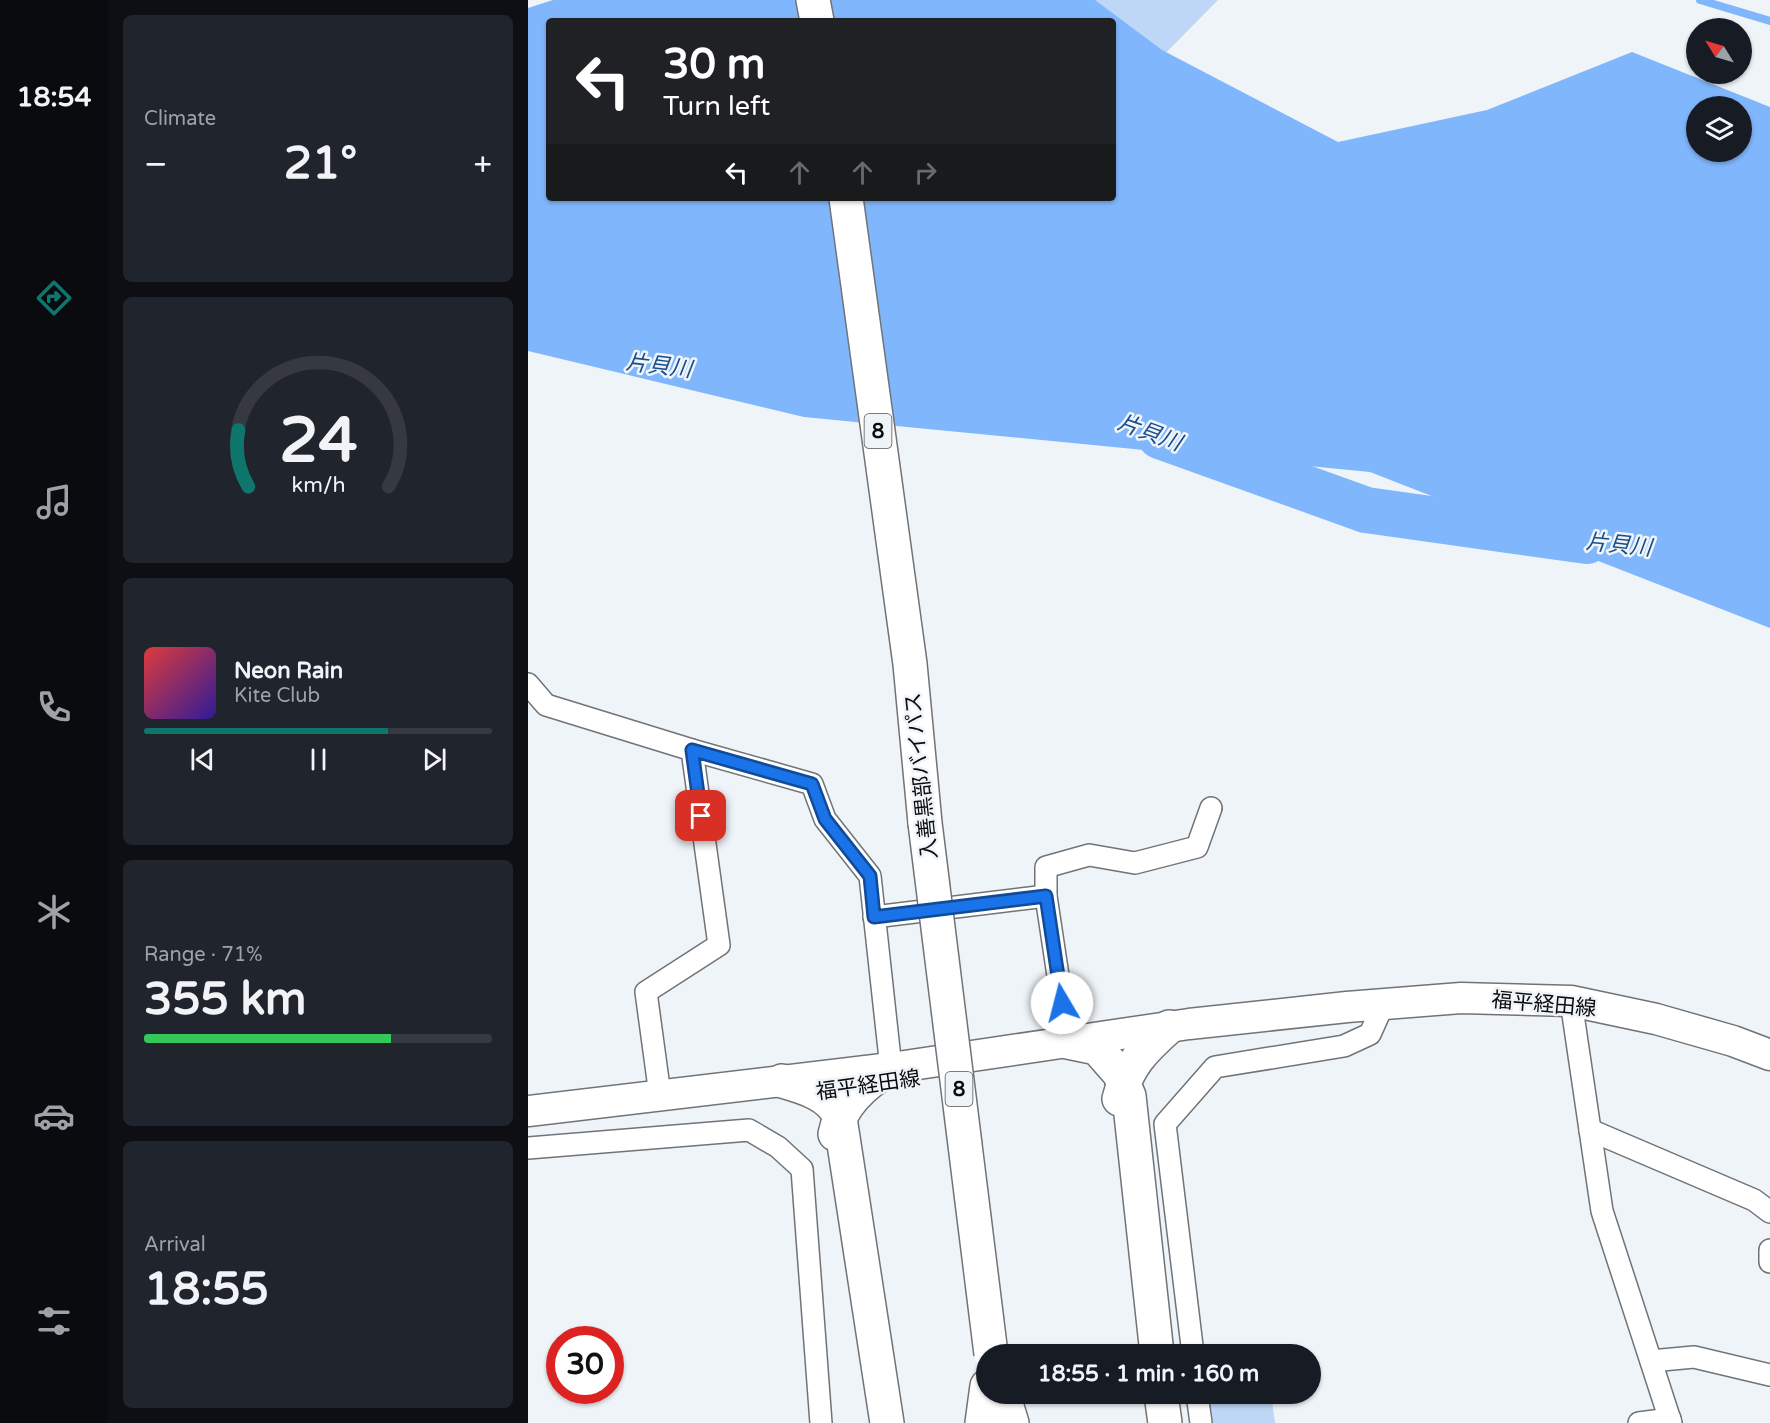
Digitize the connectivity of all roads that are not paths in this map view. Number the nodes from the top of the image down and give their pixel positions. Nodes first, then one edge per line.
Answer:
1 (813, 0) edge
2 (816, 18) edge
3 (846, 201) edge
4 (528, 684) edge
5 (692, 750) junction
6 (1211, 808) dead end
7 (1046, 896) junction
8 (874, 917) junction
9 (1571, 1001) junction
10 (1383, 1005) junction
11 (1163, 1040) junction
12 (1067, 1050) junction
13 (1103, 1054) junction
14 (1770, 1055) edge
15 (880, 1081) junction
16 (794, 1089) junction
17 (1124, 1094) junction
18 (660, 1095) junction
19 (528, 1111) edge
20 (528, 1119) edge
21 (1590, 1130) junction
22 (839, 1139) junction
23 (528, 1148) edge
24 (1770, 1212) edge
25 (1770, 1250) edge
26 (1770, 1262) edge
27 (990, 1344) edge
28 (1144, 1344) edge
29 (1156, 1344) edge
30 (1192, 1344) edge
31 (1651, 1360) junction
32 (1770, 1375) edge
33 (985, 1404) edge
34 (997, 1404) edge
35 (1006, 1404) edge
36 (1150, 1404) edge
37 (1162, 1404) edge
38 (1198, 1404) edge
39 (1671, 1421) edge
40 (820, 1423) edge
41 (874, 1423) edge
42 (887, 1423) edge
43 (982, 1423) edge
44 (1000, 1423) edge
45 (1012, 1423) edge
46 (1152, 1423) edge
47 (1165, 1423) edge
48 (1201, 1423) edge
49 (1639, 1423) edge

1 - 2 highway
3 - 27 highway, 入善黒部バイパス / 8, bridge
4 - 5 street
5 - 8 street
5 - 18 street
6 - 7 street
7 - 8 street
7 - 12 street
8 - 15 street
9 - 10 main road, 福平経田線
9 - 14 main road, 福平経田線
9 - 21 street
10 - 11 main road, 福平経田線
10 - 30 street
11 - 12 main road, 福平経田線
11 - 13 main road, 福平経田線
11 - 17 highway
12 - 13 highway
12 - 15 main road, 福平経田線
12 - 17 highway
13 - 17 highway
15 - 16 main road, 福平経田線
15 - 22 highway
16 - 18 main road, 福平経田線
16 - 20 main road, 福平経田線
16 - 22 highway
17 - 28 highway
17 - 29 highway
18 - 19 main road, 福平経田線
21 - 24 street
21 - 31 street
22 - 41 highway
22 - 42 highway
23 - 40 street
25 - 26 street
31 - 32 street
31 - 39 street
33 - 43 highway
34 - 44 highway
35 - 45 highway
36 - 46 highway
37 - 47 highway
38 - 48 street
39 - 49 street

